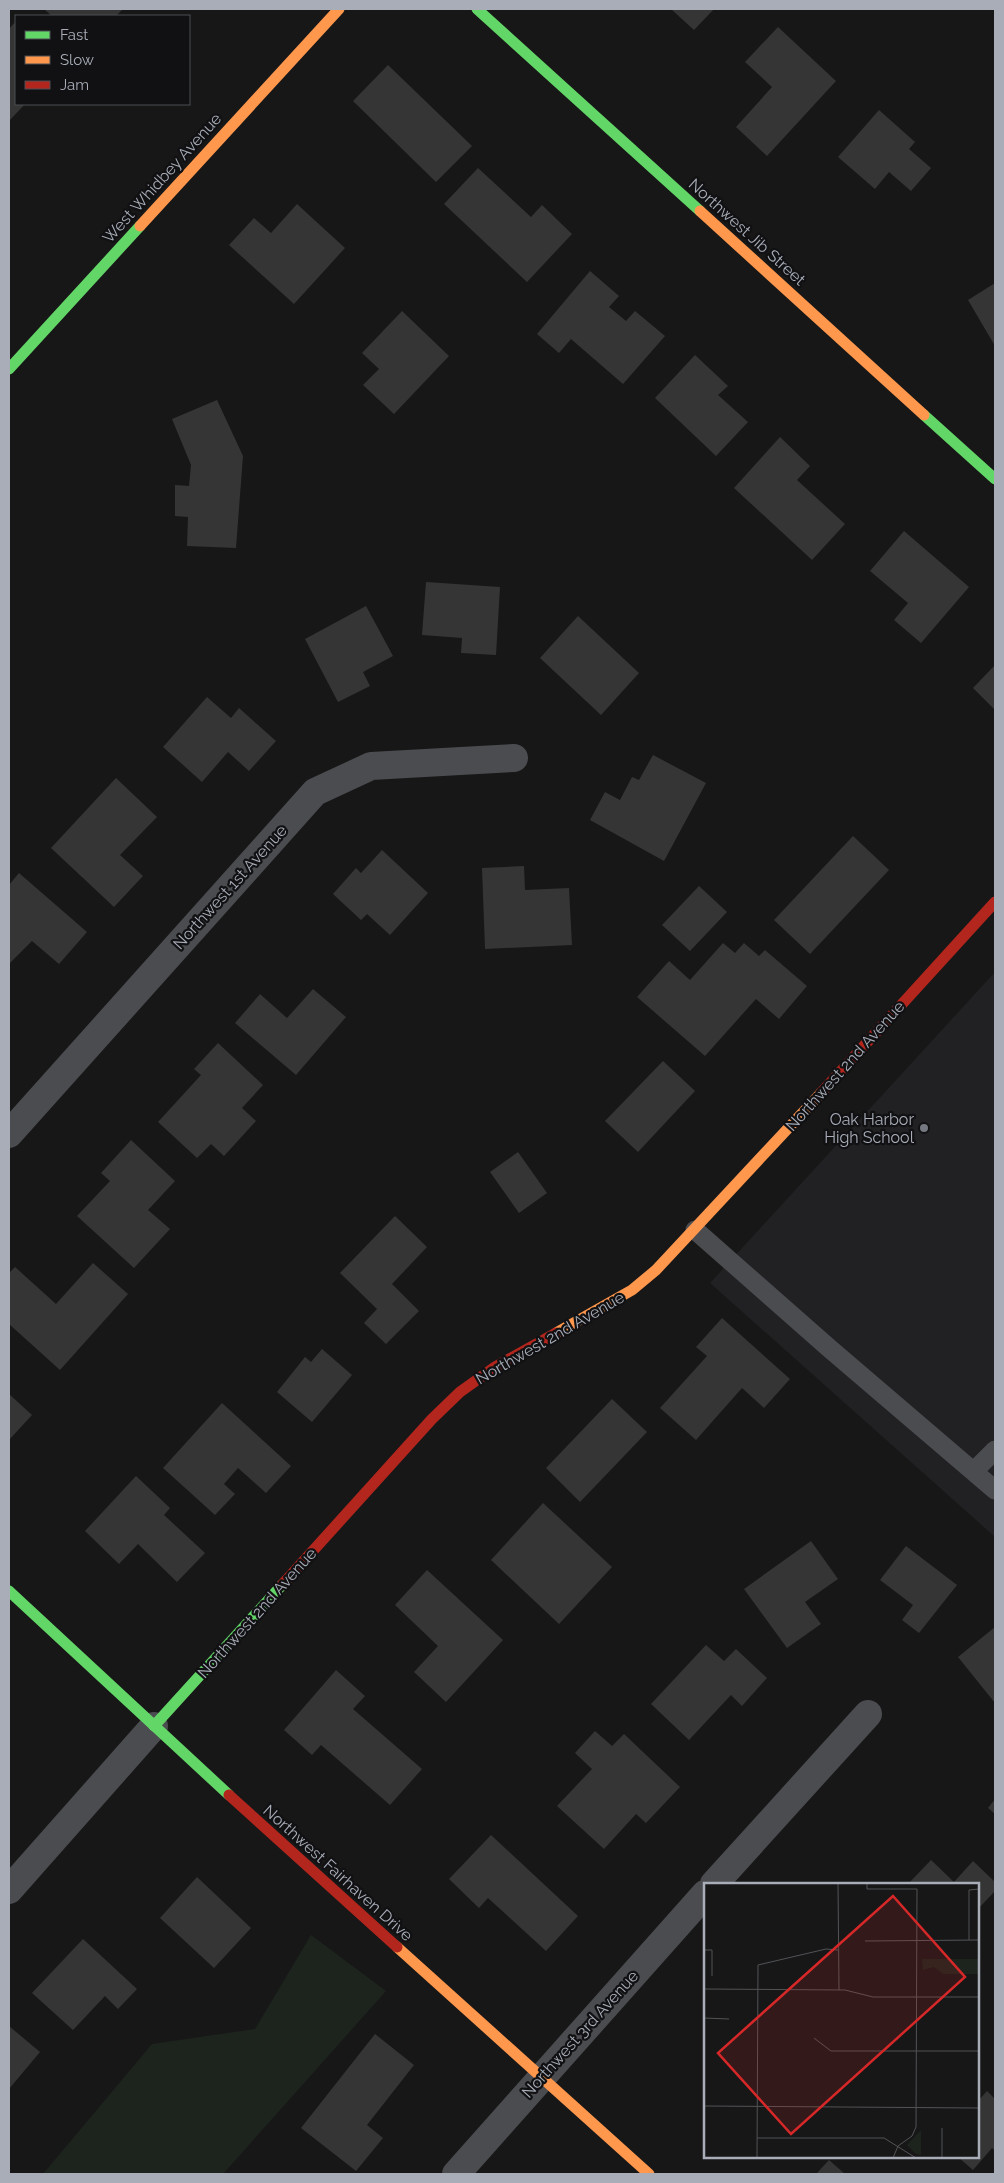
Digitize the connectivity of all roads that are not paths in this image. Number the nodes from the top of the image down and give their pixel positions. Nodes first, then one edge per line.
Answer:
1 (339, 9) edge
2 (477, 9) edge
3 (9, 369) edge
4 (995, 479) edge
5 (514, 758) dead end
6 (995, 902) edge
7 (9, 1134) edge
8 (695, 1230) junction
9 (995, 1450) edge
10 (974, 1470) junction
11 (995, 1490) edge
12 (9, 1591) edge
13 (868, 1714) dead end
14 (154, 1726) junction
15 (715, 1883) edge
16 (9, 1890) edge
17 (704, 1895) edge
18 (540, 2078) junction
19 (456, 2174) edge
20 (649, 2174) edge

1 - 3 street, West Whidbey Avenue
2 - 4 street, Northwest Jib Street
5 - 7 street, Northwest 1st Avenue
6 - 8 street, Northwest 2nd Avenue
8 - 10 lane
8 - 14 street, Northwest 2nd Avenue
9 - 10 lane
10 - 11 lane
12 - 14 street, Northwest Fairhaven Drive
13 - 15 street
14 - 16 street, Northwest 2nd Avenue
14 - 18 street, Northwest Fairhaven Drive
17 - 18 street, Northwest 3rd Avenue
18 - 19 street, Northwest 3rd Avenue
18 - 20 street, Northwest Fairhaven Drive

